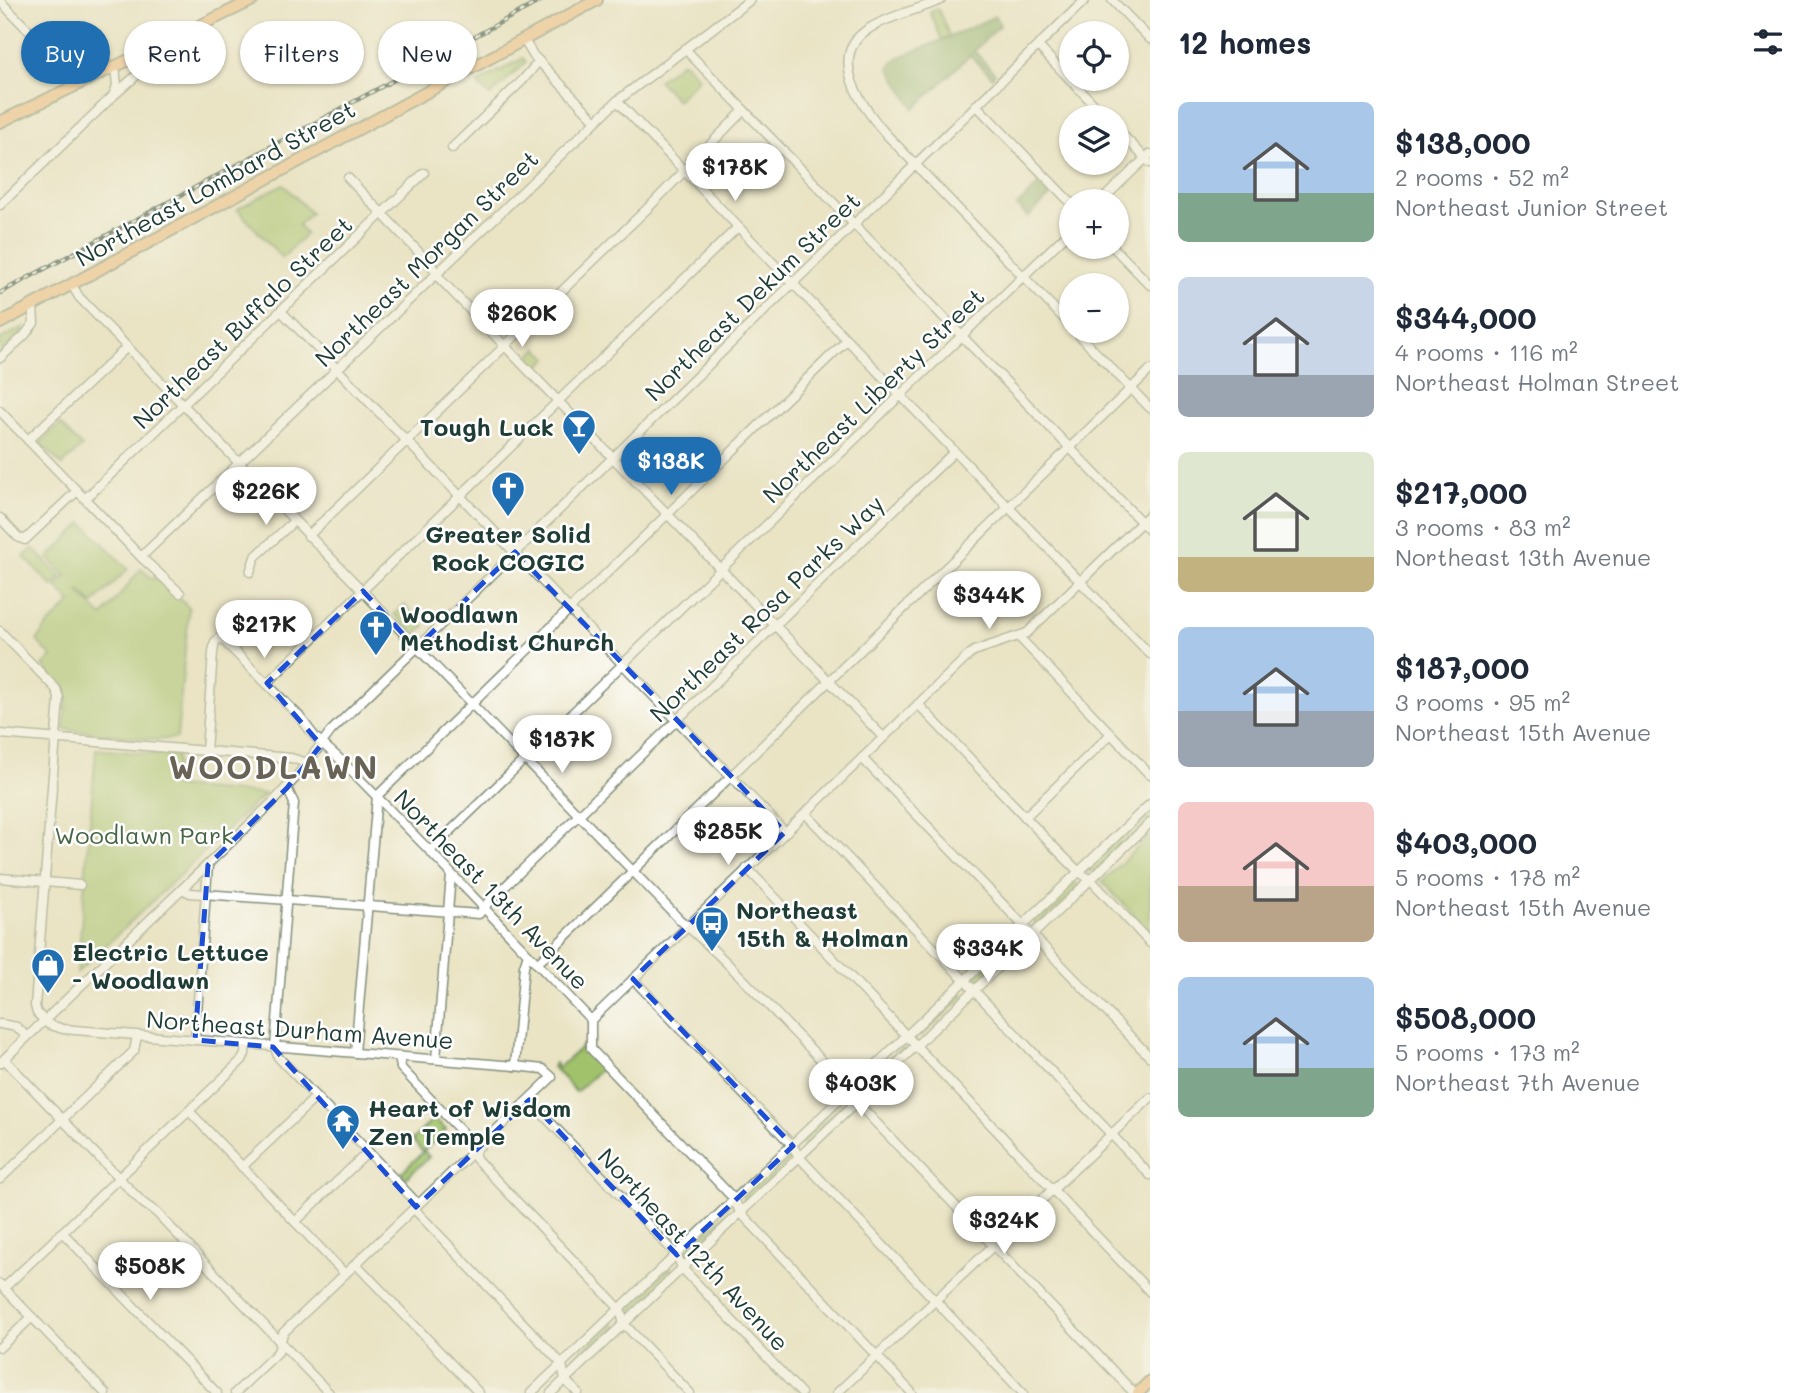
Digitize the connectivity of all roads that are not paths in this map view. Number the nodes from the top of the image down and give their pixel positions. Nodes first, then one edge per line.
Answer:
1 (253, 0) edge
2 (597, 0) edge
3 (750, 0) edge
4 (941, 0) edge
5 (1085, 0) edge
6 (1112, 0) edge
7 (0, 1) edge
8 (212, 21) edge
9 (1150, 39) edge
10 (524, 40) junction
11 (1038, 46) junction
12 (685, 49) junction
13 (539, 61) junction
14 (124, 62) edge
15 (115, 66) junction
16 (127, 84) edge
17 (74, 86) junction
18 (113, 96) junction
19 (617, 101) junction
20 (976, 105) junction
21 (1095, 105) edge
22 (744, 110) junction
23 (596, 121) junction
24 (0, 122) edge
25 (1129, 140) edge
26 (452, 148) dead end
27 (1148, 158) edge
28 (915, 164) junction
29 (684, 171) junction
30 (424, 173) dead end
31 (348, 178) dead end
32 (1114, 189) edge
33 (1059, 191) edge
34 (0, 205) edge
35 (382, 214) junction
36 (854, 224) junction
37 (738, 227) junction
38 (1059, 242) edge
39 (1125, 259) edge
40 (437, 274) junction
41 (1023, 277) junction
42 (793, 284) junction
43 (72, 285) junction
44 (1150, 285) edge
45 (33, 306) junction
46 (281, 311) junction
47 (1059, 314) edge
48 (0, 323) edge
49 (962, 336) junction
50 (847, 340) junction
51 (1087, 343) edge
52 (504, 346) junction
53 (127, 347) junction
54 (0, 358) edge
55 (338, 369) junction
56 (1150, 370) edge
57 (1131, 388) junction
58 (901, 395) junction
59 (558, 402) junction
60 (183, 405) junction
61 (1150, 408) edge
62 (0, 411) edge
63 (29, 440) junction
64 (407, 441) junction
65 (1070, 448) junction
66 (954, 452) junction
67 (613, 458) junction
68 (240, 464) junction
69 (77, 491) junction
70 (461, 497) junction
71 (85, 499) junction
72 (1008, 507) junction
73 (666, 514) junction
74 (1150, 514) edge
75 (0, 519) edge
76 (294, 521) junction
77 (1142, 522) junction
78 (1150, 531) edge
79 (308, 536) junction
80 (515, 552) junction
81 (141, 557) junction
82 (721, 569) junction
83 (250, 572) dead end
84 (1080, 582) junction
85 (362, 591) junction
86 (180, 593) dead end
87 (569, 608) junction
88 (775, 626) junction
89 (0, 631) edge
90 (1020, 637) junction
91 (417, 647) junction
92 (1150, 654) edge
93 (623, 664) junction
94 (829, 681) junction
95 (267, 683) junction
96 (471, 702) junction
97 (918, 704) junction
98 (677, 720) junction
99 (0, 734) edge
100 (1111, 734) junction
101 (883, 737) junction
102 (57, 738) junction
103 (321, 744) junction
104 (206, 751) junction
105 (862, 758) junction
106 (526, 759) junction
107 (307, 763) junction
108 (1150, 775) edge
109 (731, 776) junction
110 (287, 788) junction
111 (377, 796) junction
112 (1150, 804) edge
113 (805, 813) junction
114 (580, 814) junction
115 (1025, 817) junction
116 (1150, 823) edge
117 (785, 832) junction
118 (430, 851) junction
119 (208, 865) junction
120 (747, 868) junction
121 (634, 871) junction
122 (1079, 872) junction
123 (451, 875) junction
124 (0, 878) edge
125 (1091, 880) junction
126 (45, 881) junction
127 (80, 885) dead end
128 (182, 889) junction
129 (207, 894) junction
130 (286, 900) junction
131 (367, 907) junction
132 (484, 910) junction
133 (447, 913) junction
134 (687, 926) junction
135 (1023, 927) junction
136 (1033, 935) junction
137 (1150, 943) edge
138 (528, 954) junction
139 (537, 964) junction
140 (633, 979) junction
141 (965, 982) junction
142 (975, 990) junction
143 (591, 1020) junction
144 (44, 1021) junction
145 (0, 1024) edge
146 (137, 1036) junction
147 (27, 1037) junction
148 (908, 1037) junction
149 (195, 1040) junction
150 (246, 1045) junction
151 (916, 1046) junction
152 (275, 1047) junction
153 (355, 1053) junction
154 (399, 1056) junction
155 (1150, 1057) edge
156 (436, 1059) junction
157 (2, 1061) edge
158 (515, 1066) junction
159 (850, 1091) junction
160 (316, 1097) junction
161 (1150, 1098) edge
162 (529, 1100) junction
163 (858, 1102) junction
164 (189, 1111) junction
165 (63, 1119) junction
166 (1111, 1134) junction
167 (793, 1146) junction
168 (368, 1152) junction
169 (474, 1152) junction
170 (799, 1157) junction
171 (242, 1167) junction
172 (1150, 1175) edge
173 (119, 1178) junction
174 (0, 1179) edge
175 (1053, 1190) junction
176 (734, 1199) junction
177 (416, 1207) junction
178 (740, 1212) junction
179 (295, 1222) junction
180 (62, 1232) junction
181 (994, 1246) junction
182 (677, 1255) junction
183 (356, 1264) junction
184 (682, 1268) junction
185 (345, 1274) junction
186 (2, 1286) edge
187 (1150, 1292) edge
188 (935, 1301) junction
189 (620, 1309) junction
190 (32, 1317) junction
191 (624, 1324) junction
192 (280, 1341) junction
193 (0, 1348) edge
194 (877, 1355) junction
195 (562, 1364) junction
196 (565, 1380) junction
197 (1150, 1381) edge
198 (105, 1393) edge
199 (217, 1393) edge
200 (235, 1393) edge
201 (329, 1393) edge
202 (479, 1393) edge
203 (531, 1393) edge
204 (551, 1393) edge
205 (578, 1393) edge
206 (690, 1393) edge
207 (801, 1393) edge
208 (837, 1393) edge
209 (912, 1393) edge
210 (1023, 1393) edge
211 (1136, 1393) edge

1 - 8 main road
2 - 10 main road, Northeast Lombard Street
3 - 12 street, Northeast Morgan Street
4 - 28 street
5 - 11 street, Northeast Dekum Street
6 - 9 street
7 - 17 street
10 - 13 street
10 - 43 main road, Northeast Lombard Street
11 - 20 street, Northeast Dekum Street
11 - 21 street
12 - 19 street, Northeast Morgan Street
12 - 22 street
13 - 23 street
13 - 26 street
14 - 15 main road
15 - 17 main road
15 - 18 street
16 - 18 street
17 - 24 main road
18 - 34 street
19 - 23 street, Northeast Morgan Street
19 - 29 street
20 - 28 street, Northeast Dekum Street
20 - 33 street
22 - 29 street
22 - 36 street
23 - 40 street, Northeast Morgan Street
25 - 27 street
27 - 32 street
28 - 36 street, Northeast Dekum Street
28 - 41 street
29 - 37 street
29 - 52 street
30 - 35 street, Northeast Buffalo Street
31 - 35 street
35 - 40 street
35 - 46 street, Northeast Buffalo Street
36 - 42 street, Northeast Dekum Street
36 - 49 street
37 - 42 street
37 - 59 street
38 - 41 street, Northeast Liberty Street
39 - 44 street
40 - 52 street
40 - 55 street, Northeast Morgan Street
41 - 47 street
41 - 49 street, Northeast Liberty Street
42 - 50 street
42 - 67 street, Northeast Dekum Street
43 - 45 main road, Northeast Lombard Street
43 - 53 street
45 - 48 main road, Northeast Lombard Street
45 - 54 street
46 - 55 street
46 - 60 street, Northeast Buffalo Street
49 - 58 street, Northeast Liberty Street
49 - 65 street
50 - 58 street
50 - 73 street
51 - 57 street
52 - 59 street
52 - 64 street
53 - 60 street
53 - 63 street
55 - 64 street
55 - 68 street, Northeast Morgan Street
56 - 57 street
57 - 61 street
57 - 65 street
58 - 66 street
58 - 82 street, Northeast Liberty Street
59 - 67 street
59 - 70 street
60 - 68 street
60 - 71 street, Northeast Buffalo Street
62 - 63 street
63 - 69 street
64 - 70 street
64 - 79 street
65 - 72 street
65 - 77 street
66 - 72 street
66 - 88 street, Northeast Rosa Parks Way
67 - 73 street
67 - 80 street, Northeast Dekum Street
68 - 76 street
68 - 81 street, Northeast Morgan Street
69 - 71 street
69 - 75 street
70 - 80 street
70 - 85 street
71 - 81 street
72 - 84 street
72 - 94 street
73 - 82 street
73 - 87 street
74 - 77 street
76 - 79 street
76 - 83 street
77 - 78 street
77 - 84 street
79 - 85 street
80 - 87 street
80 - 91 street, Northeast Dekum Street
81 - 86 street
82 - 88 street
82 - 93 street, Northeast Liberty Street
84 - 90 street
84 - 92 street
85 - 91 street
85 - 95 street
87 - 93 street
87 - 96 street
88 - 94 street
88 - 98 street, Northeast Rosa Parks Way
89 - 102 street
90 - 97 street
90 - 100 street
91 - 96 street
91 - 103 street, Northeast Dekum Street
93 - 98 street
93 - 106 street, Northeast Liberty Street
94 - 101 street
94 - 109 street
95 - 103 street, Northeast 13th Avenue
95 - 104 street, Northeast 13th Avenue
96 - 106 street
96 - 111 street
97 - 101 street
97 - 115 street
98 - 109 street
98 - 114 street, Northeast Rosa Parks Way
99 - 102 street
100 - 108 street
100 - 115 street
101 - 105 street
102 - 104 street
102 - 126 street
103 - 107 street, Northeast Dekum Street
103 - 111 street, Northeast 13th Avenue
104 - 107 street
105 - 113 street
105 - 135 street
106 - 114 street
106 - 118 street, Northeast Liberty Street
107 - 110 street, Northeast Dekum Street
109 - 117 street
109 - 121 street
110 - 119 street, Northeast Dekum Street
110 - 130 street
111 - 118 street, Northeast 13th Avenue
111 - 131 street
112 - 122 street
113 - 117 street
113 - 141 street
114 - 121 street
114 - 132 street, Northeast Rosa Parks Way
115 - 122 street
116 - 125 street
117 - 120 street
118 - 123 street, Northeast 13th Avenue
119 - 128 street, Northeast Dekum Street
119 - 129 street
120 - 134 street
120 - 148 street
121 - 134 street
121 - 139 street
122 - 125 street
122 - 135 street
123 - 132 street, Northeast 13th Avenue
123 - 133 street
124 - 126 street
125 - 136 street
125 - 137 street
126 - 127 street
126 - 144 street
128 - 129 street
128 - 144 street, Northeast Dekum Street
129 - 130 street
129 - 149 street
130 - 131 street
130 - 152 street
131 - 133 street
131 - 153 street
132 - 133 street
132 - 138 street, Northeast 13th Avenue
133 - 156 street
134 - 140 street
134 - 159 street
135 - 136 street
135 - 141 street
136 - 142 street
136 - 155 street
138 - 139 street, Northeast 13th Avenue
138 - 158 street
139 - 143 street, Northeast 13th Avenue
140 - 143 street
140 - 167 street
141 - 142 street
141 - 148 street
142 - 151 street
142 - 166 street
143 - 176 street
144 - 146 street, Northeast Durham Avenue
144 - 147 street, Northeast Dekum Street
145 - 147 street
146 - 149 street, Northeast Durham Avenue
146 - 165 street
147 - 157 street, Northeast Dekum Street
148 - 151 street
148 - 159 street
149 - 150 street, Northeast Durham Avenue
150 - 152 street, Northeast Durham Avenue
150 - 164 street
151 - 163 street
151 - 175 street
152 - 153 street, Northeast Durham Avenue
152 - 160 street
153 - 154 street, Northeast Durham Avenue
154 - 156 street, Northeast Durham Avenue
154 - 169 street
156 - 158 street, Northeast Durham Avenue
157 - 165 street
158 - 162 street, Northeast Durham Avenue
159 - 163 street
159 - 167 street
160 - 168 street
160 - 171 street
161 - 166 street
162 - 169 street
162 - 182 street, Northeast 12th Avenue
163 - 170 street
163 - 181 street
164 - 171 street
164 - 173 street
165 - 173 street
165 - 174 street
166 - 172 street
166 - 175 street
167 - 170 street
167 - 176 street
168 - 177 street
168 - 179 street
169 - 177 street
169 - 189 street
170 - 178 street
170 - 188 street
171 - 179 street
173 - 180 street
173 - 192 street
175 - 181 street
175 - 187 street
176 - 178 street
176 - 182 street
177 - 183 street
177 - 195 street
178 - 184 street
178 - 194 street
179 - 185 street
180 - 186 street
180 - 199 street
181 - 188 street
181 - 211 street
182 - 184 street, Northeast 12th Avenue
182 - 189 street
183 - 185 street
183 - 202 street
184 - 191 street
184 - 207 street, Northeast 12th Avenue
185 - 192 street
186 - 190 street
188 - 194 street
188 - 210 street
189 - 191 street
189 - 195 street
190 - 193 street
190 - 198 street
191 - 196 street
191 - 206 street
192 - 200 street
192 - 201 street
194 - 208 street
194 - 209 street
195 - 196 street
195 - 203 street
196 - 204 street
196 - 205 street
197 - 211 main road

